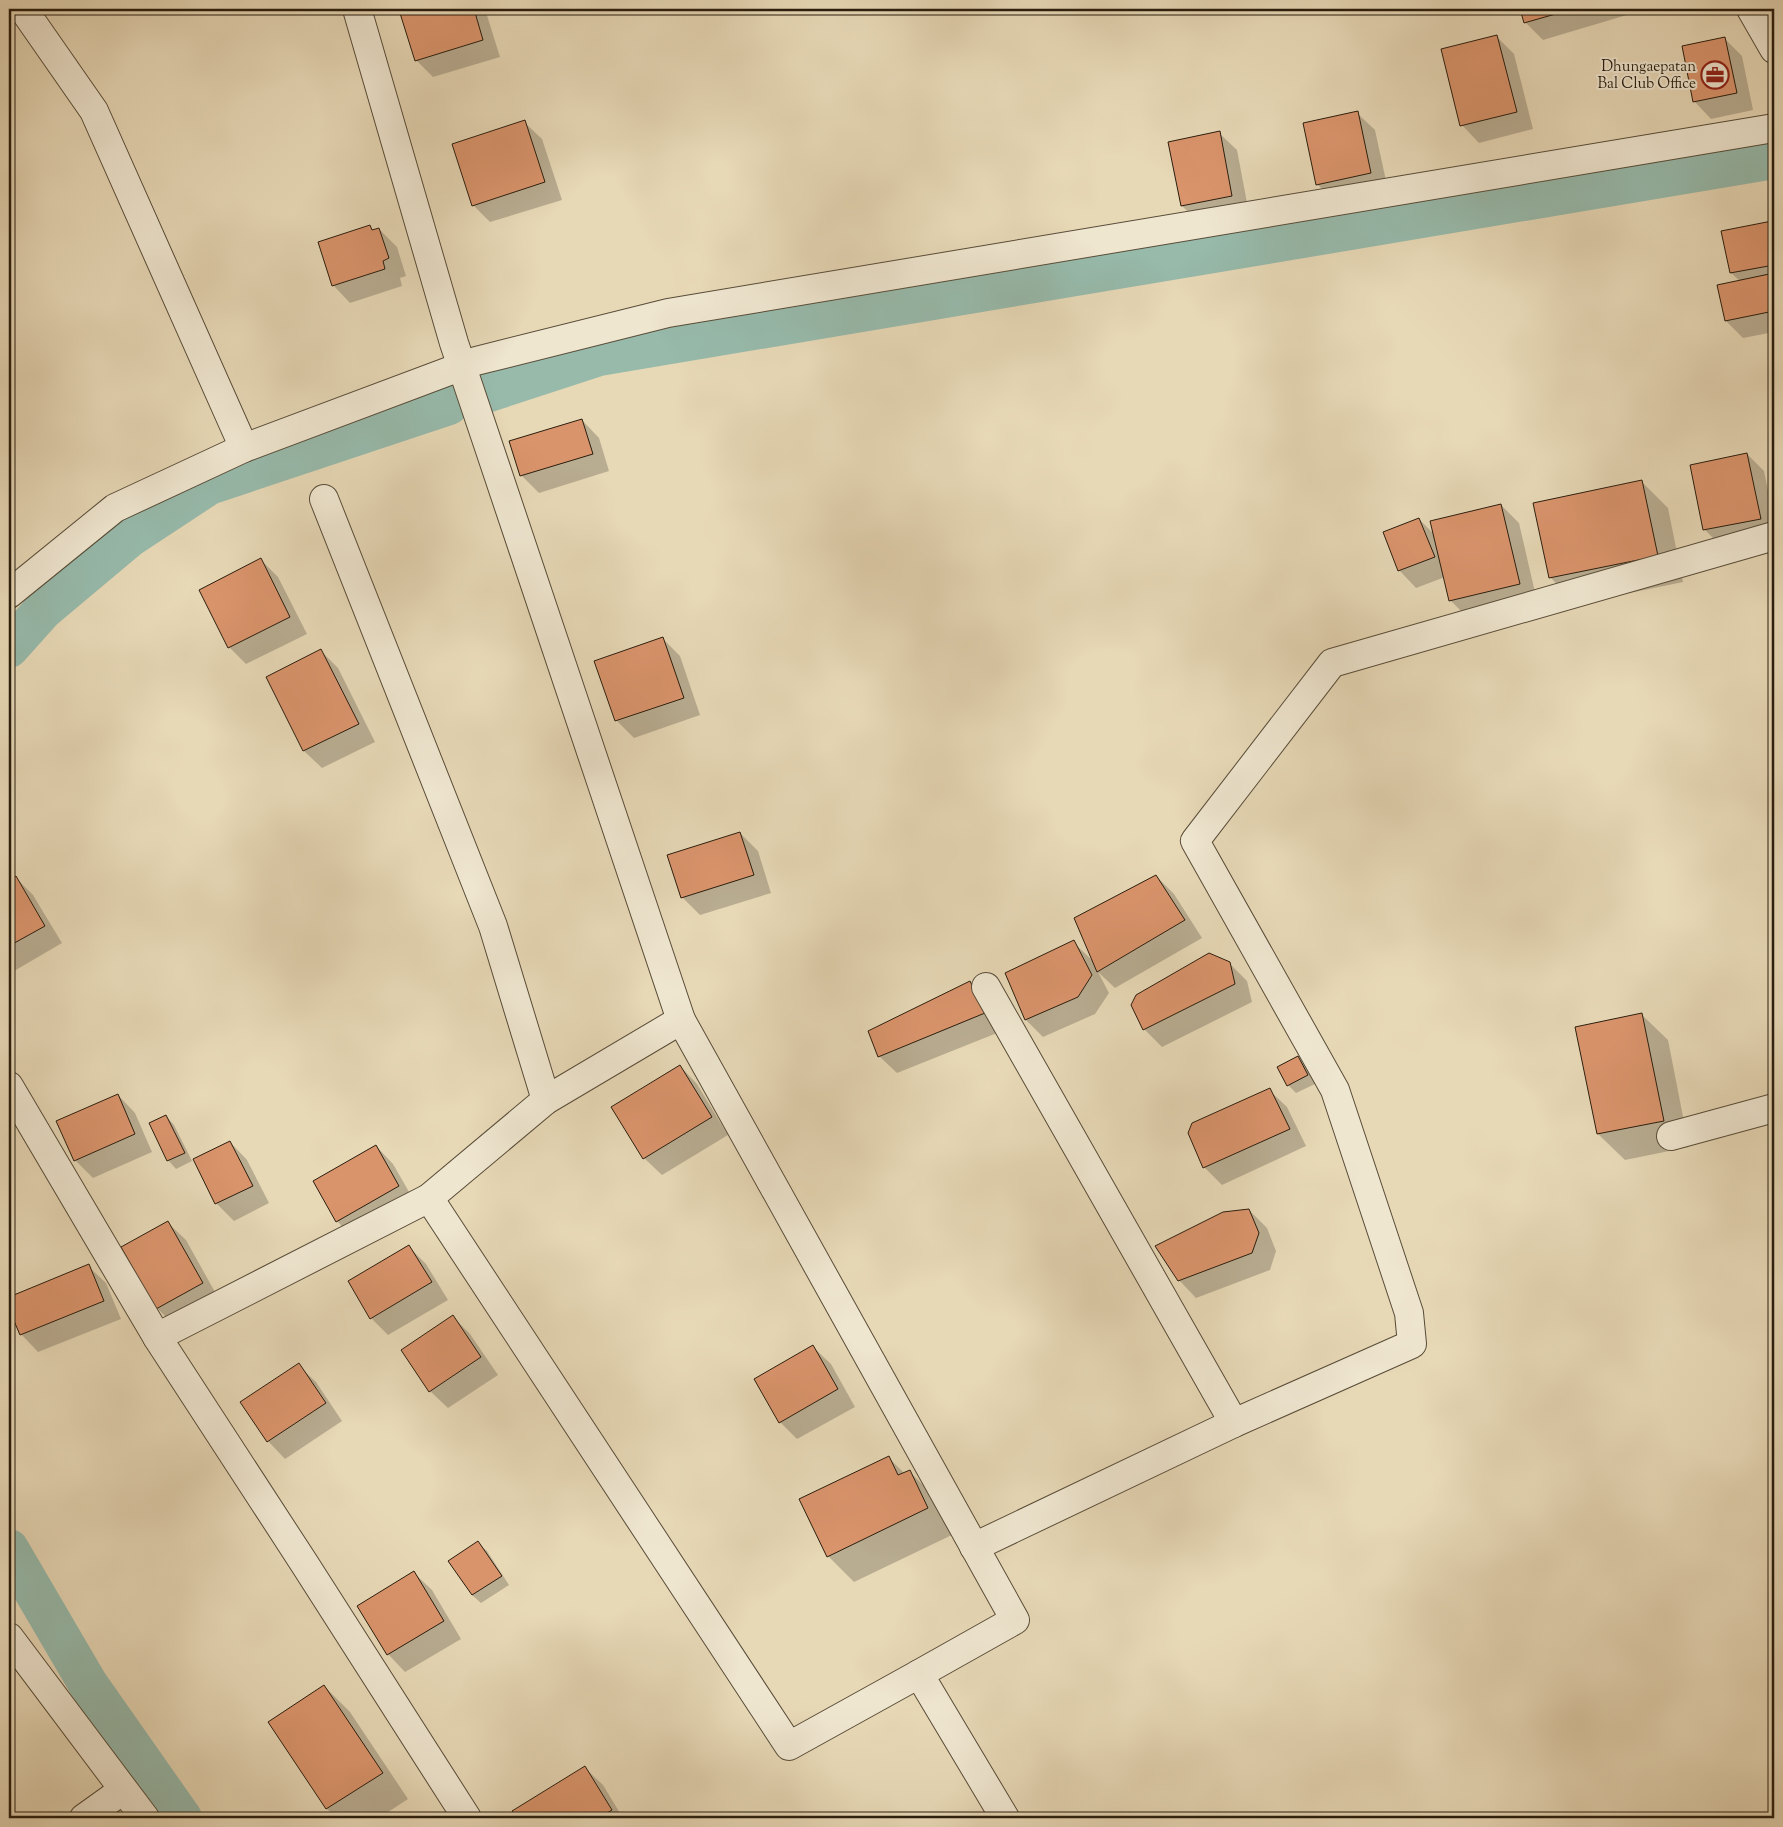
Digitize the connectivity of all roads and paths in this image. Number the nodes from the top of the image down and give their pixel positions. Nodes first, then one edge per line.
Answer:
1 (23, 9) edge
2 (357, 9) edge
3 (1751, 9) edge
4 (1774, 49) edge
5 (1774, 128) edge
6 (461, 366) junction
7 (244, 448) junction
8 (324, 499) dead end
9 (1774, 536) edge
10 (9, 594) edge
11 (986, 987) dead end
12 (681, 1020) junction
13 (9, 1086) edge
14 (546, 1100) junction
15 (1774, 1108) edge
16 (1671, 1136) dead end
17 (429, 1198) junction
18 (157, 1337) junction
19 (1234, 1423) junction
20 (974, 1547) junction
21 (9, 1637) edge
22 (919, 1674) junction
23 (123, 1790) junction
24 (84, 1818) edge
25 (145, 1818) edge
26 (466, 1818) edge
27 (1005, 1818) edge

1 - 7 street
2 - 6 street
3 - 4 street
5 - 6 street
6 - 7 street
6 - 12 street
7 - 10 street
8 - 14 street
9 - 19 street
11 - 19 street
12 - 14 street
12 - 20 street
13 - 18 street
14 - 17 street
15 - 16 street
17 - 18 street
17 - 22 street
18 - 26 street
19 - 20 street
20 - 22 street
21 - 23 street
22 - 27 street
23 - 24 street
23 - 25 street

